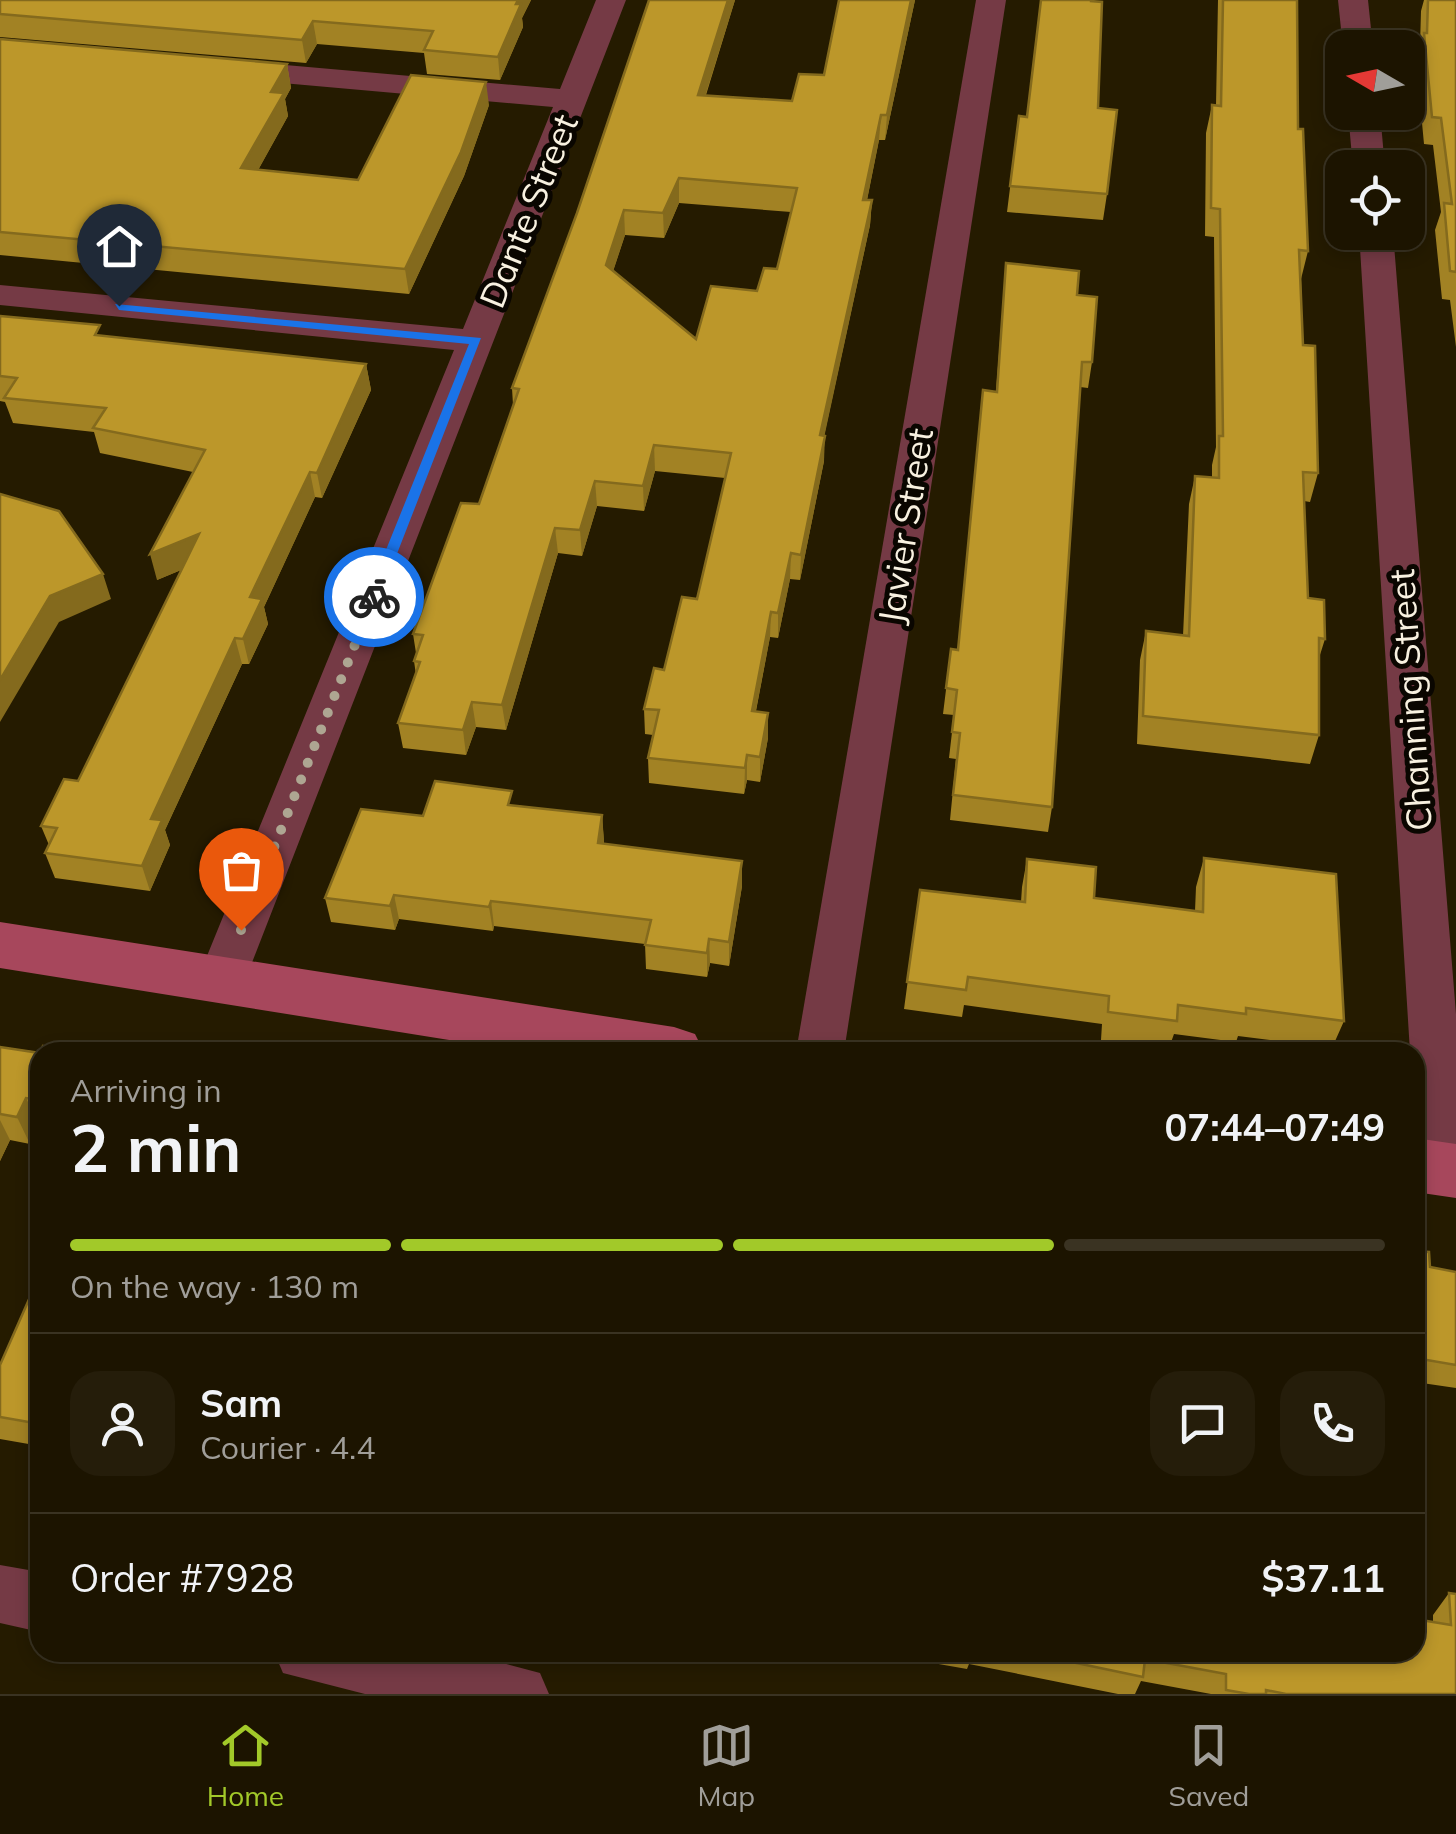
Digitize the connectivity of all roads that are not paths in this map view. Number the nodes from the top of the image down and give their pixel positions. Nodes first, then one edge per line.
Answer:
1 (611, 0) edge
2 (991, 0) edge
3 (1353, 0) edge
4 (1356, 30) edge
5 (198, 66) edge
6 (574, 100) junction
7 (1377, 250) edge
8 (0, 295) edge
9 (476, 341) junction
10 (0, 945) edge
11 (222, 978) junction
12 (613, 1042) edge
13 (822, 1042) edge
14 (1438, 1168) edge
15 (0, 1594) edge
16 (30, 1600) edge
17 (355, 1662) edge
18 (520, 1694) edge

1 - 6 street, Dante Street
2 - 13 street, Javier Street
3 - 4 street
5 - 6 street
6 - 9 street, Dante Street
7 - 14 street, Channing Street
8 - 9 street
9 - 11 street, Dante Street
10 - 11 main road
11 - 12 main road
15 - 16 street
17 - 18 street

